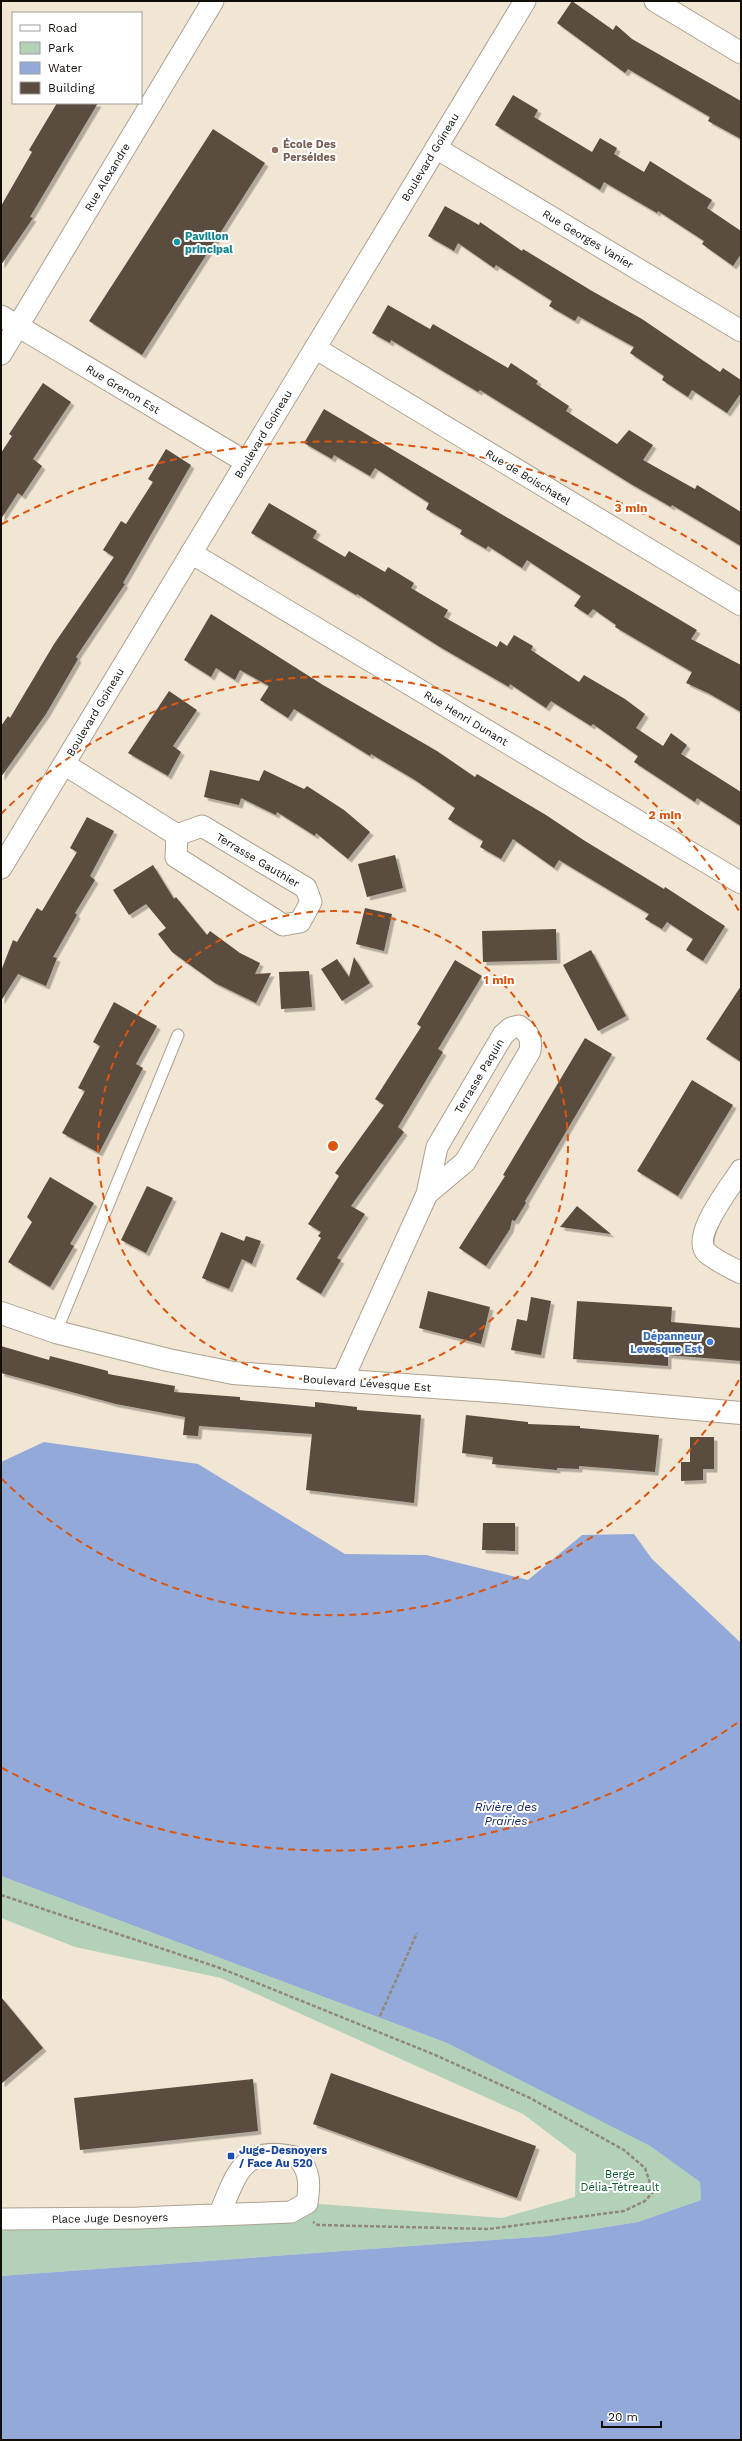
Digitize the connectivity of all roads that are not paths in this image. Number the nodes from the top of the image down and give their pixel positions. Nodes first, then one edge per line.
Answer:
1 (213, 1) edge
2 (525, 1) edge
3 (655, 1) edge
4 (741, 53) edge
5 (436, 148) junction
6 (9, 321) edge
7 (741, 331) edge
8 (315, 348) junction
9 (1, 354) edge
10 (246, 462) junction
11 (191, 553) junction
12 (741, 606) edge
13 (64, 764) junction
14 (177, 835) junction
15 (1, 868) edge
16 (741, 883) edge
17 (178, 1035) dead end
18 (741, 1170) edge
19 (427, 1194) junction
20 (741, 1273) edge
21 (1, 1312) edge
22 (56, 1332) junction
23 (342, 1381) junction
24 (741, 1413) edge
25 (218, 2215) junction
26 (1, 2219) edge

1 - 6 street, Rue Alexandre
2 - 5 street, Boulevard Goineau
3 - 4 street
5 - 7 street, Rue Georges Vanier
5 - 8 street, Boulevard Goineau
6 - 9 street, Rue Alexandre
6 - 10 street, Rue Grenon Est
8 - 10 street, Boulevard Goineau
8 - 12 street, Rue de Boischatel
10 - 11 street, Boulevard Goineau
11 - 13 street, Boulevard Goineau
11 - 16 street, Rue Henri Dunant
13 - 14 street
13 - 15 street, Boulevard Goineau
14 - 14 street, Terrasse Gauthier
17 - 22 lane
18 - 20 street
19 - 19 street, Terrasse Paquin
19 - 23 street, Terrasse Paquin
21 - 22 street, Boulevard Lévesque Est
22 - 23 street, Boulevard Lévesque Est
23 - 24 street, Boulevard Lévesque Est
25 - 25 street, Place Juge Desnoyers
25 - 26 street, Place Juge Desnoyers

